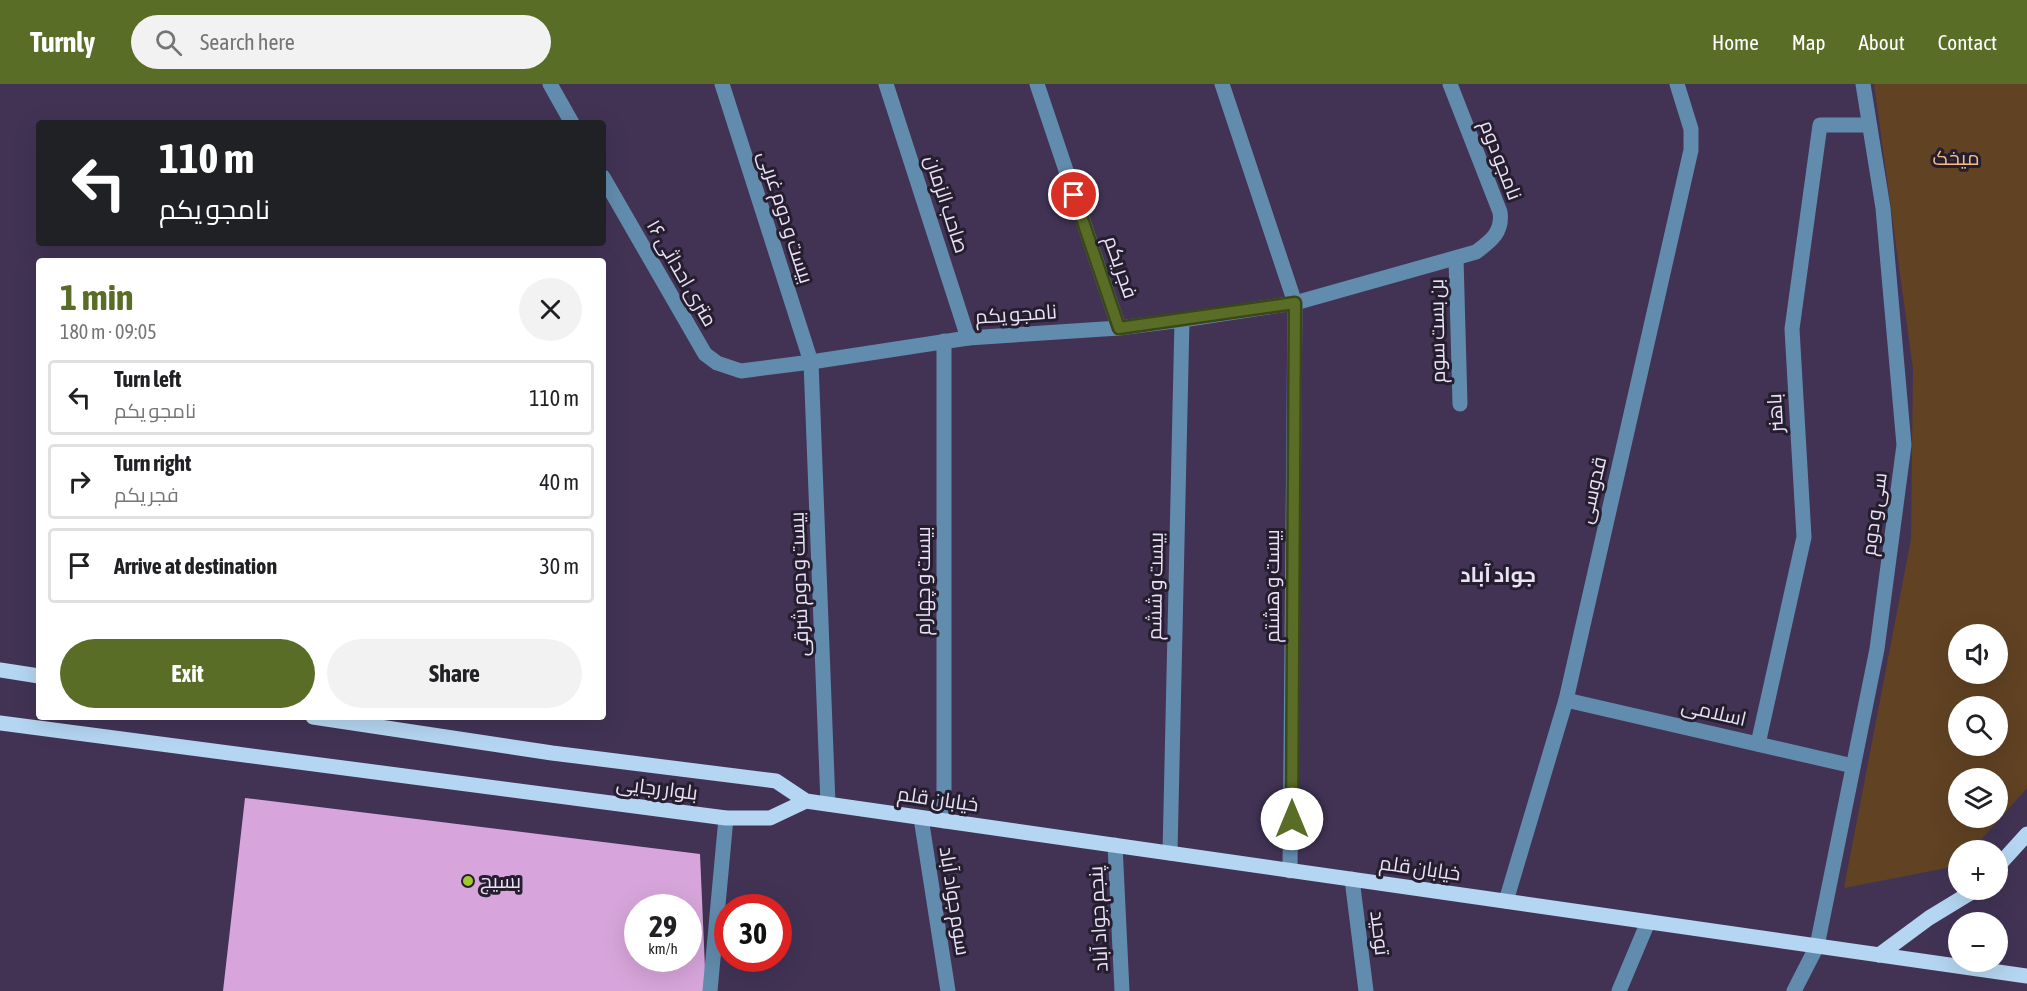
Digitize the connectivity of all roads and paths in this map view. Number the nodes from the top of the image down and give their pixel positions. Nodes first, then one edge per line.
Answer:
1 (550, 84) edge
2 (722, 84) edge
3 (886, 84) edge
4 (1037, 84) edge
5 (1222, 84) edge
6 (1450, 84) edge
7 (1677, 84) edge
8 (1863, 84) edge
9 (570, 120) edge
10 (1868, 125) junction
11 (606, 182) edge
12 (1483, 247) joint
13 (1456, 258) junction
14 (1295, 303) junction
15 (1182, 320) junction
16 (1119, 328) junction
17 (968, 338) junction
18 (944, 342) junction
19 (811, 362) junction
20 (741, 371) joint
21 (1460, 404) dead end
22 (0, 670) edge
23 (36, 676) edge
24 (1566, 700) junction
25 (333, 720) edge
26 (0, 723) edge
27 (1758, 744) junction
28 (1853, 765) junction
29 (806, 801) junction
30 (828, 804) junction
31 (726, 818) junction
32 (921, 818) junction
33 (944, 821) junction
34 (2027, 834) edge
35 (1115, 845) junction
36 (1170, 853) junction
37 (2008, 855) edge
38 (1290, 871) junction
39 (1352, 879) junction
40 (1959, 900) edge
41 (1506, 902) junction
42 (1648, 922) junction
43 (1816, 946) junction
44 (1879, 955) junction
45 (2027, 976) edge
46 (710, 991) edge
47 (948, 991) edge
48 (1122, 991) edge
49 (1366, 991) edge
50 (1619, 991) edge
51 (1794, 991) edge

1 - 9 street
2 - 19 street, بیست و دوم غربی
3 - 17 street, صاحب الزمان
4 - 16 street, فجر یکم
5 - 14 street
6 - 12 street, نامجو دوم
7 - 24 street, قدوسی
8 - 10 street, سی و دوم
10 - 27 street, باهنر
10 - 28 street, سی و دوم
11 - 20 street, ۱۶ متری احداثی
12 - 13 street, نامجو یکم
13 - 14 street, نامجو یکم
13 - 21 street, بن بست سوم
14 - 15 street, نامجو یکم
14 - 38 street, بیست و هشتم
15 - 16 street, نامجو یکم
15 - 36 street, بیست و ششم
16 - 17 street, نامجو یکم
17 - 18 street, نامجو یکم
18 - 19 street, نامجو یکم
18 - 33 street, بیست و چهارم
19 - 20 street, نامجو یکم
19 - 30 street, بیست و دوم شرقی
22 - 23 main road
24 - 27 street, اسلامی
24 - 41 street, قدوسی
25 - 29 main road, بلوار رجایی
26 - 31 main road, بلوار رجایی
27 - 28 street, اسلامی
28 - 43 street, سی و دوم
29 - 30 main road, خیابان قلم
29 - 31 main road, بلوار رجایی
30 - 32 main road, خیابان قلم
31 - 46 street
32 - 33 main road, خیابان قلم
32 - 47 street, سوم جواد آباد
33 - 35 main road, خیابان قلم
34 - 37 main road
35 - 36 main road, خیابان قلم
35 - 48 street, پنجم جواد آباد
36 - 38 main road, خیابان قلم
38 - 39 main road, خیابان قلم
39 - 41 main road, خیابان قلم
39 - 49 street, توحید
40 - 44 main road
41 - 42 main road, خیابان قلم
42 - 43 main road, خیابان قلم
42 - 50 street
43 - 44 main road, خیابان قلم
43 - 51 street, سی و دوم
44 - 45 main road, خیابان قلم

